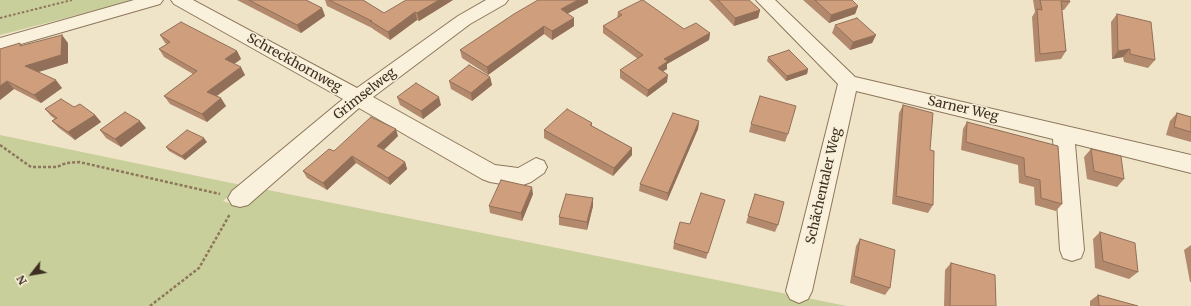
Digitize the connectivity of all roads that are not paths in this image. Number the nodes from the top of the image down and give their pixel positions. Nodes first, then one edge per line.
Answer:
1 (154, 0) edge
2 (180, 0) edge
3 (499, 0) edge
4 (765, 0) edge
5 (0, 44) edge
6 (848, 82) junction
7 (358, 98) junction
8 (1063, 133) junction
9 (1191, 164) edge
10 (536, 167) dead end
11 (240, 198) road end
12 (1072, 250) dead end
13 (799, 291) dead end

1 - 5 street
2 - 7 street, Schreckhornweg
3 - 7 street, Grimselweg
4 - 6 street
6 - 8 street, Sarner Weg
6 - 13 street, Schächentaler Weg
7 - 10 street, Schreckhornweg
7 - 11 street, Grimselweg
8 - 9 street, Sarner Weg
8 - 12 street

